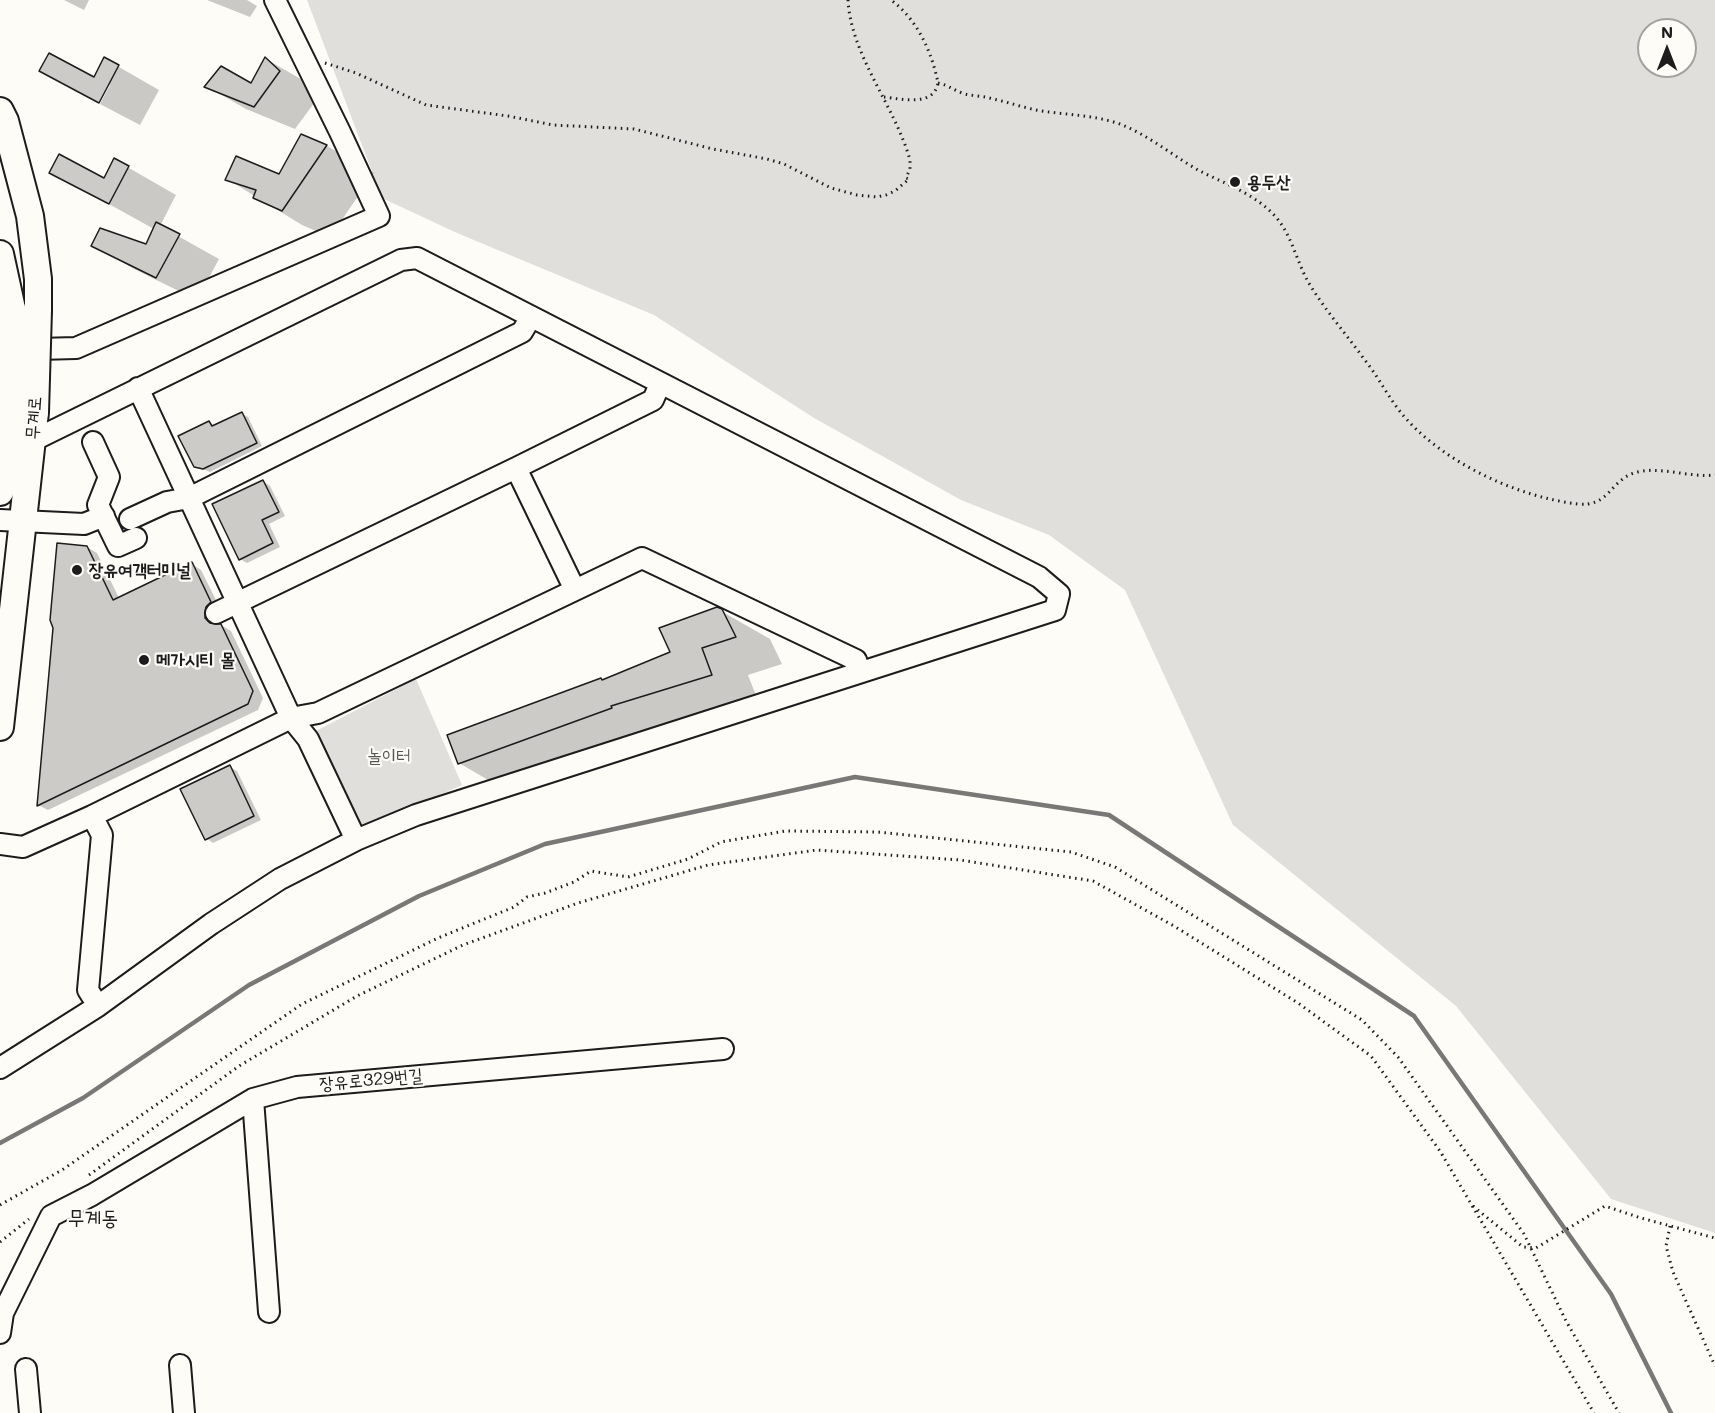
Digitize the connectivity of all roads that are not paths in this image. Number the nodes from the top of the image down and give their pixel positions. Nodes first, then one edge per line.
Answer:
1 (274, 0) edge
2 (0, 111) edge
3 (0, 254) edge
4 (531, 317) junction
5 (0, 350) edge
6 (660, 384) junction
7 (138, 388) junction
8 (32, 441) junction
9 (93, 442) dead end
10 (516, 468) junction
11 (0, 492) edge
12 (189, 498) junction
13 (104, 516) junction
14 (130, 519) dead end
15 (12, 521) edge
16 (136, 538) dead end
17 (575, 590) junction
18 (237, 603) junction
19 (216, 613) dead end
20 (860, 672) junction
21 (291, 718) junction
22 (0, 727) edge
23 (92, 816) junction
24 (356, 840) junction
25 (0, 844) edge
26 (98, 1006) junction
27 (723, 1049) dead end
28 (0, 1068) edge
29 (253, 1099) junction
30 (269, 1312) dead end
31 (0, 1333) edge
32 (180, 1365) dead end
33 (26, 1369) dead end
34 (30, 1413) edge
35 (184, 1413) edge

1 - 5 street
2 - 8 main road, 무계로, bridge
3 - 11 main road, 무계로, bridge
4 - 6 street
4 - 7 street
4 - 12 street
6 - 10 street
6 - 20 street
7 - 8 street
7 - 12 street
8 - 15 main road, 무계로
9 - 13 street
10 - 17 street
10 - 18 street
12 - 14 street
12 - 18 street
13 - 15 street
13 - 16 street
15 - 22 main road, 무계로
17 - 20 street
17 - 21 street
18 - 19 street
18 - 21 street
20 - 24 street
21 - 23 street
21 - 24 street
23 - 25 street
23 - 26 street
24 - 26 street
26 - 28 street
27 - 29 street, 장유로329번길
29 - 30 street
29 - 31 street, 장유로329번길
32 - 35 street
33 - 34 street

